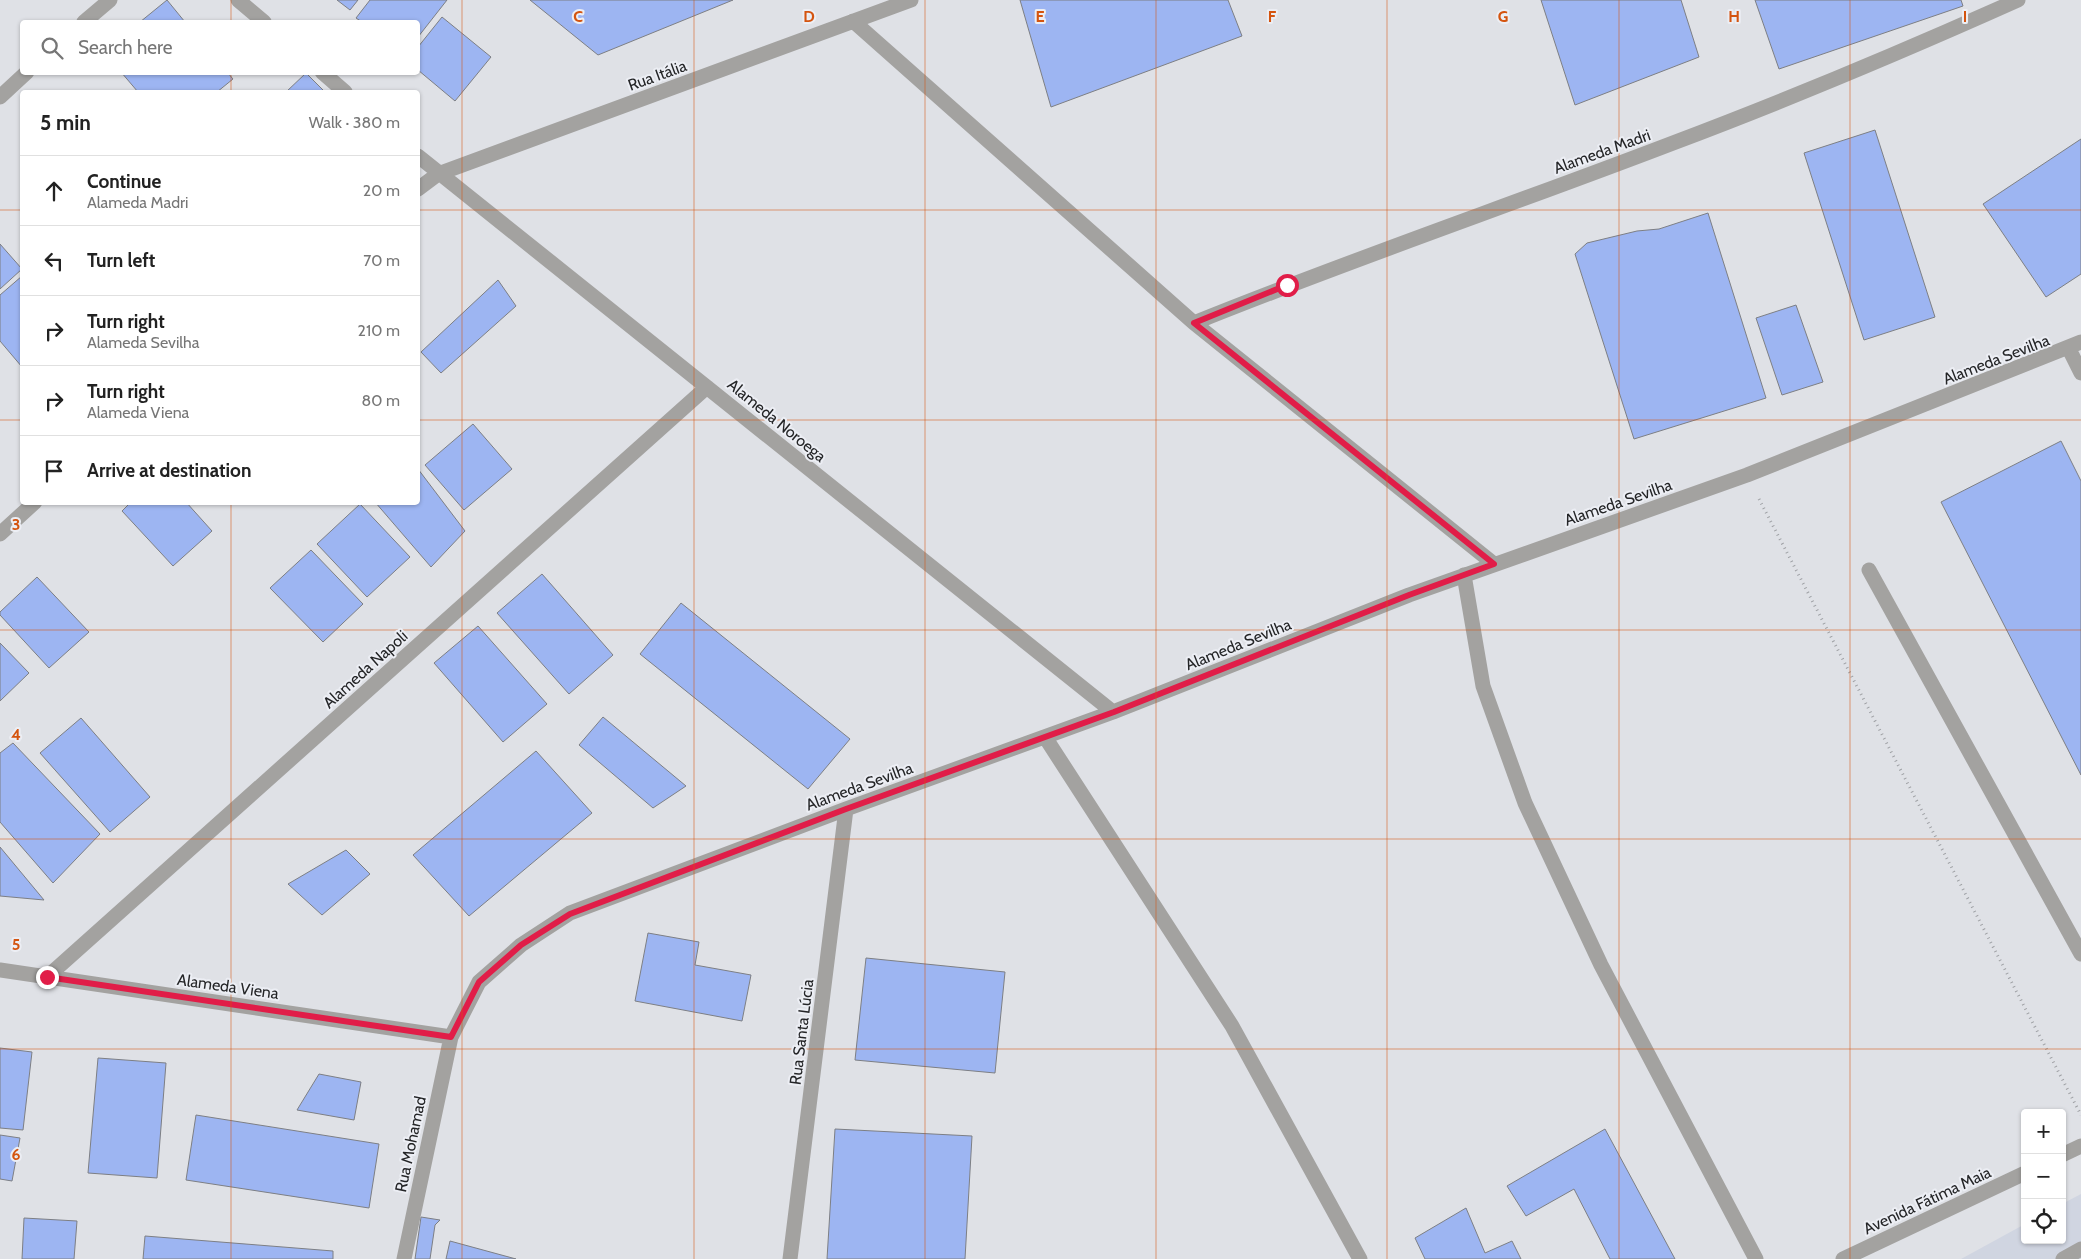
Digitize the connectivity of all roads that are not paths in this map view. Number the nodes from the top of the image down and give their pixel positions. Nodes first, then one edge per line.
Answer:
1 (110, 0) edge
2 (238, 0) edge
3 (911, 0) edge
4 (2018, 0) edge
5 (86, 20) edge
6 (262, 20) edge
7 (853, 21) junction
8 (24, 75) edge
9 (325, 75) edge
10 (343, 90) edge
11 (0, 96) edge
12 (420, 158) edge
13 (438, 174) junction
14 (420, 188) edge
15 (1194, 323) junction
16 (2075, 346) edge
17 (2081, 373) edge
18 (707, 387) junction
19 (32, 505) edge
20 (0, 534) edge
21 (1494, 564) junction
22 (1869, 570) dead end
23 (1464, 575) junction
24 (1114, 712) junction
25 (1045, 737) junction
26 (846, 809) junction
27 (2081, 954) edge
28 (0, 970) edge
29 (47, 977) junction
30 (451, 1037) junction
31 (2081, 1146) edge
32 (2064, 1154) edge
33 (2021, 1175) edge
34 (2081, 1249) edge
35 (404, 1259) edge
36 (790, 1259) edge
37 (1360, 1259) edge
38 (1756, 1259) edge
39 (1843, 1259) edge
40 (2063, 1259) edge

1 - 5 street
2 - 6 street
3 - 7 street, Rua Itália
4 - 15 street, Alameda Madri
7 - 13 street, Rua Itália
7 - 15 street
8 - 11 street
9 - 10 street
12 - 13 street, Alameda Noroega
13 - 14 street, Rua Itália
13 - 18 street, Alameda Noroega
15 - 21 street
16 - 17 street
16 - 21 street, Alameda Sevilha
18 - 24 street, Alameda Noroega
18 - 29 street, Alameda Napoli
19 - 20 street
21 - 23 street, Alameda Sevilha
22 - 27 street
23 - 24 street, Alameda Sevilha
23 - 38 street
24 - 25 street, Alameda Sevilha
25 - 26 street, Alameda Sevilha
25 - 37 street
26 - 30 street, Alameda Sevilha
26 - 36 street, Rua Santa Lúcia
28 - 29 street, Alameda Viena
29 - 30 street, Alameda Viena
30 - 35 street, Rua Mohamad
31 - 32 street
33 - 39 street, Avenida Fátima Maia
34 - 40 street

